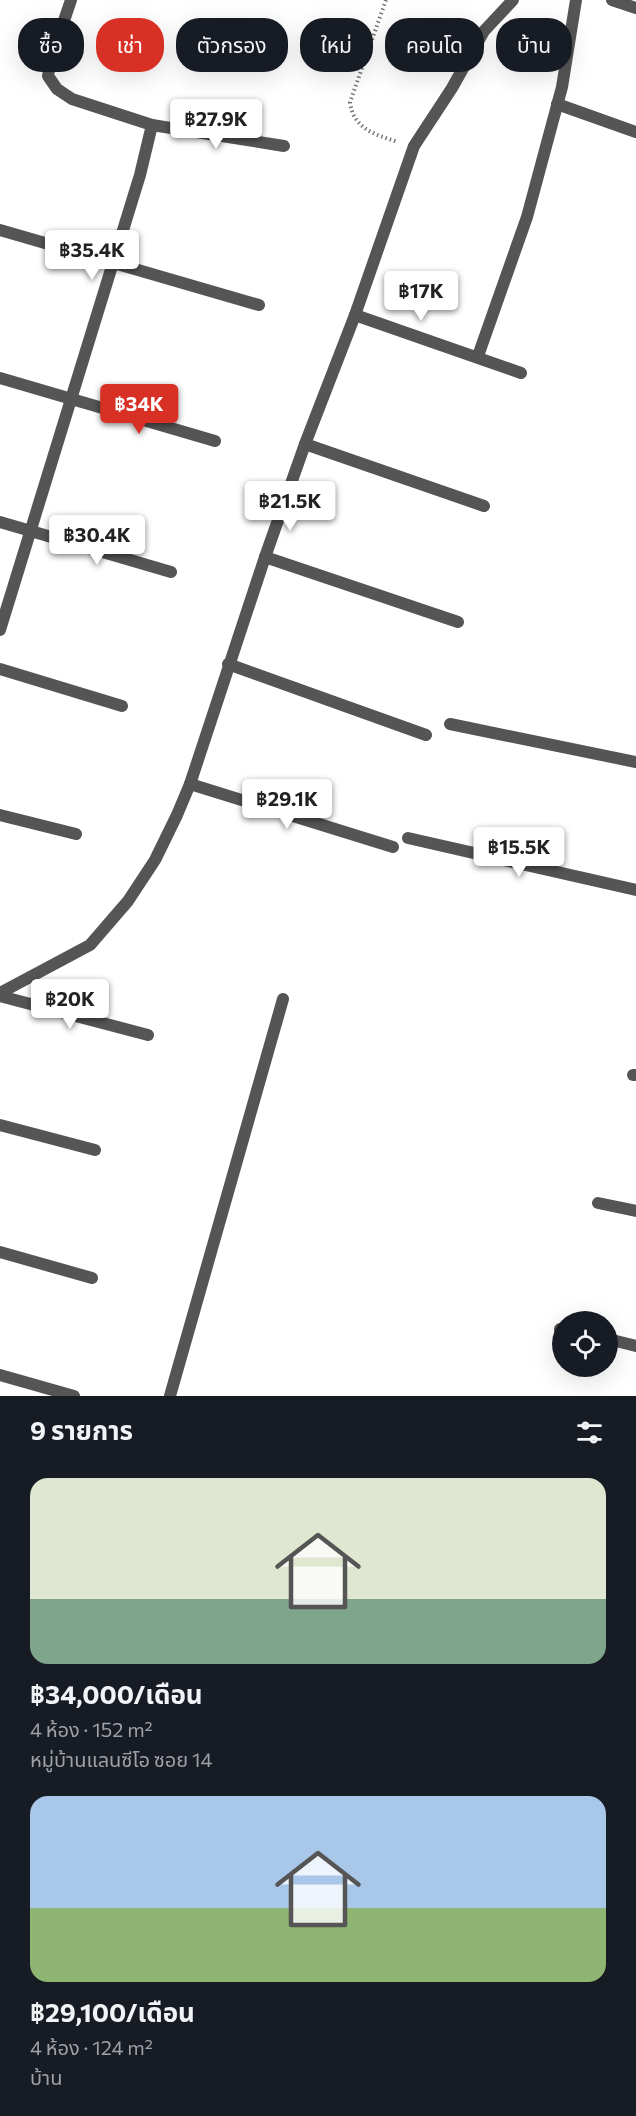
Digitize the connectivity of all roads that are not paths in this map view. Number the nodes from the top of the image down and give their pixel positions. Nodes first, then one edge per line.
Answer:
1 (71, 0) edge
2 (513, 0) edge
3 (576, 0) edge
4 (612, 0) edge
5 (636, 8) edge
6 (557, 104) junction
7 (152, 125) junction
8 (636, 132) edge
9 (284, 146) dead end
10 (0, 230) edge
11 (113, 263) junction
12 (259, 305) dead end
13 (355, 315) junction
14 (478, 356) junction
15 (521, 373) dead end
16 (0, 378) edge
17 (71, 400) junction
18 (215, 441) dead end
19 (305, 444) junction
20 (484, 506) dead end
21 (0, 522) edge
22 (30, 531) junction
23 (265, 557) junction
24 (171, 572) dead end
25 (459, 621) dead end
26 (0, 630) edge
27 (228, 664) junction
28 (0, 669) edge
29 (122, 706) dead end
30 (450, 724) dead end
31 (426, 735) dead end
32 (636, 762) edge
33 (190, 784) junction
34 (0, 815) edge
35 (76, 834) dead end
36 (408, 838) dead end
37 (393, 848) dead end
38 (636, 890) edge
39 (0, 995) edge
40 (283, 999) dead end
41 (148, 1035) dead end
42 (0, 1125) edge
43 (95, 1150) dead end
44 (598, 1203) dead end
45 (636, 1211) edge
46 (0, 1252) edge
47 (92, 1278) dead end
48 (618, 1342) edge
49 (636, 1346) edge
50 (0, 1375) edge
51 (74, 1396) edge
52 (170, 1396) edge

1 - 7 street
2 - 13 street
3 - 6 street
4 - 5 street
6 - 8 street
6 - 14 street
7 - 9 street
7 - 11 street
10 - 11 street
11 - 12 street
11 - 17 street
13 - 14 street
13 - 19 street
14 - 15 street
16 - 17 street
17 - 18 street
17 - 22 street
19 - 20 street
19 - 23 street
21 - 22 street
22 - 24 street
22 - 26 street
23 - 25 street
23 - 27 street
27 - 31 street
27 - 33 street
28 - 29 street
30 - 32 street
33 - 37 street
33 - 39 street
34 - 35 street
36 - 38 street
39 - 41 street
40 - 52 street
42 - 43 street
44 - 45 street
46 - 47 street
48 - 49 street
50 - 51 street

